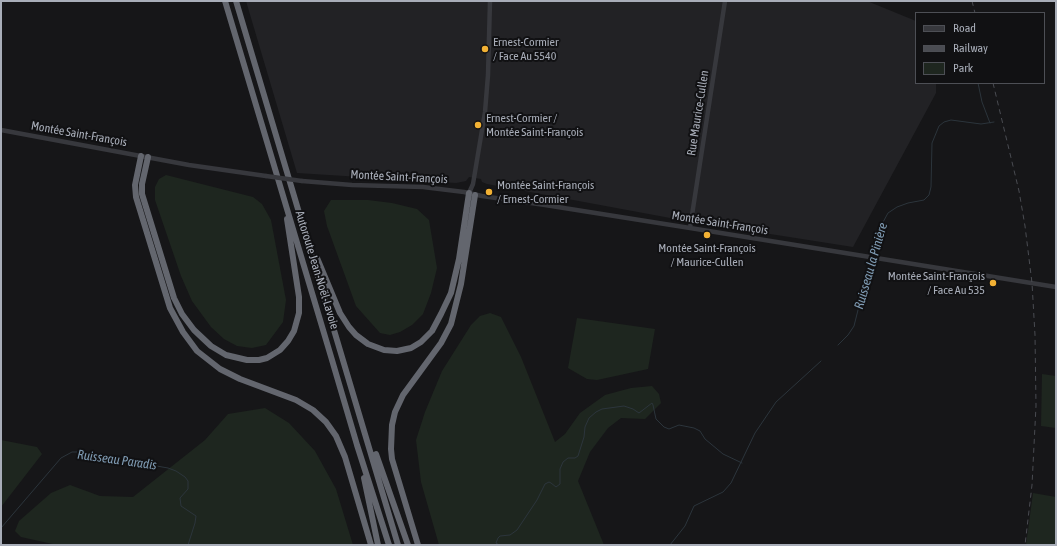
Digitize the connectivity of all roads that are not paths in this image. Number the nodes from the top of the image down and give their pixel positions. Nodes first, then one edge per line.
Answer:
1 (225, 1) edge
2 (236, 1) edge
3 (490, 1) edge
4 (725, 1) edge
5 (1, 130) edge
6 (145, 157) junction
7 (472, 194) junction
8 (284, 196) junction
9 (304, 227) junction
10 (690, 228) junction
11 (1056, 287) edge
12 (352, 387) junction
13 (357, 445) junction
14 (371, 545) edge
15 (378, 545) edge
16 (389, 545) edge
17 (398, 545) edge
18 (408, 545) edge
19 (418, 545) edge

1 - 8 highway, Autoroute Jean-Noël-Lavoie
2 - 9 highway, Autoroute Jean-Noël-Lavoie
3 - 7 street
4 - 10 street, Rue Maurice-Cullen
5 - 6 street, Montée Saint-François
6 - 7 street, Montée Saint-François, bridge
6 - 8 highway
6 - 14 highway
7 - 9 highway
7 - 10 street, Montée Saint-François
7 - 19 highway
8 - 13 highway, Autoroute Jean-Noël-Lavoie
9 - 12 highway, Autoroute Jean-Noël-Lavoie
10 - 11 street, Montée Saint-François
12 - 17 highway, Autoroute Jean-Noël-Lavoie
12 - 18 highway
13 - 15 highway
13 - 16 highway, Autoroute Jean-Noël-Lavoie

